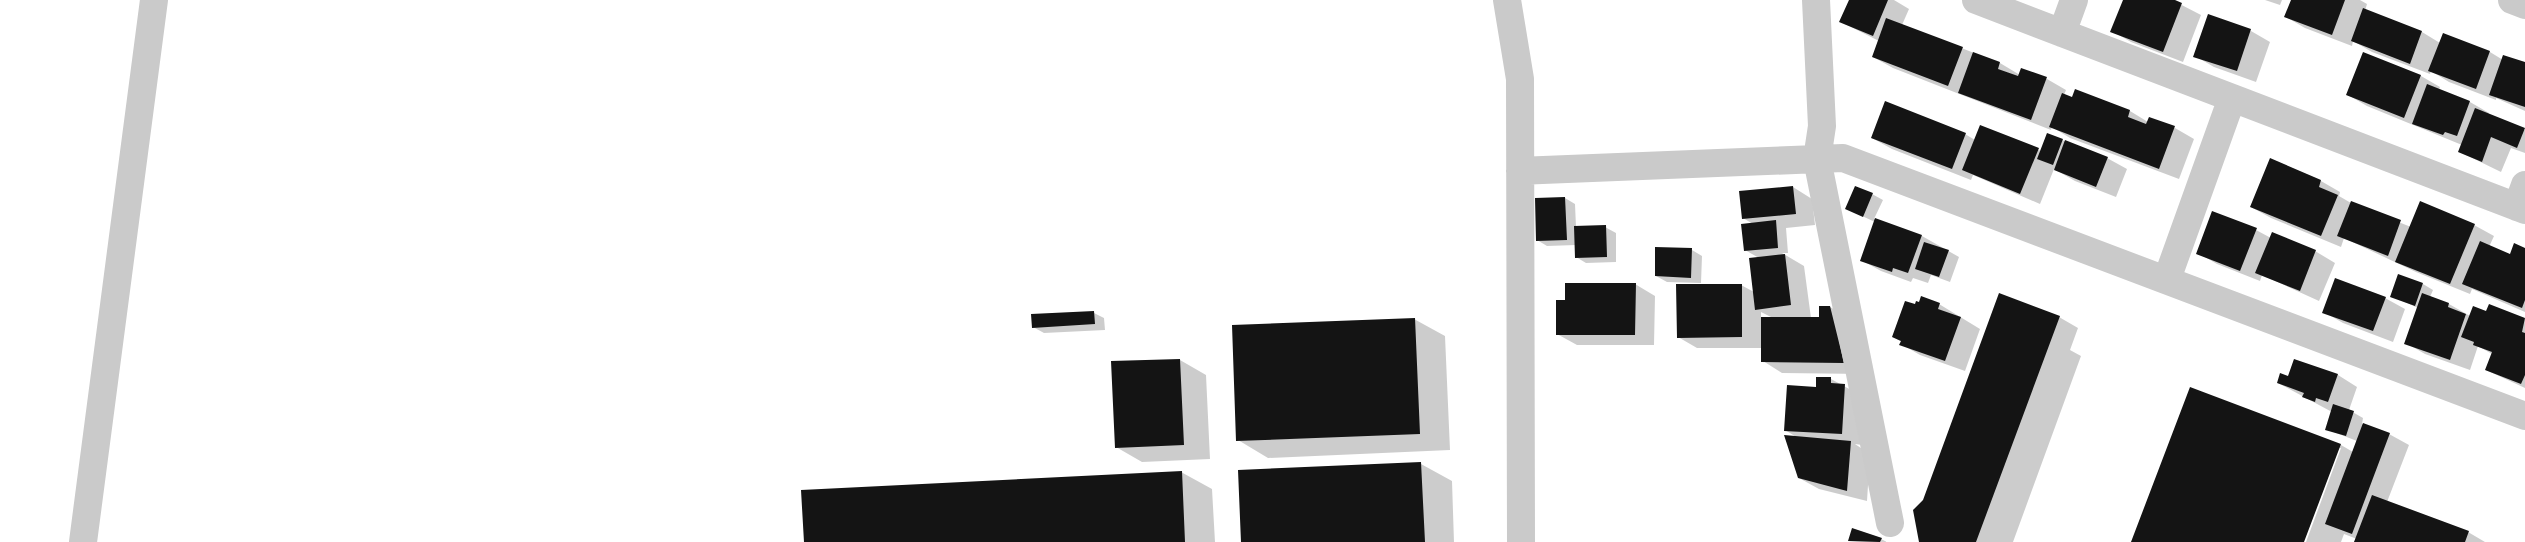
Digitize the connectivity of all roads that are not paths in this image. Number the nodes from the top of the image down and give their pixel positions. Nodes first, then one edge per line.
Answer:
1 (154, 0) edge
2 (1508, 0) edge
3 (1816, 0) edge
4 (1976, 0) edge
5 (2074, 0) edge
6 (2512, 0) edge
7 (2525, 5) edge
8 (2062, 33) junction
9 (2232, 98) junction
10 (1817, 159) junction
11 (1520, 171) junction
12 (2522, 201) edge
13 (2167, 279) junction
14 (2525, 416) edge
15 (1890, 523) dead end
16 (83, 542) edge
17 (1521, 542) edge

1 - 16 street
2 - 11 street
3 - 10 street
4 - 8 street
5 - 8 street
6 - 7 street
8 - 9 street
9 - 12 street
9 - 13 street
10 - 11 street
10 - 13 street
10 - 15 street
11 - 17 street
13 - 14 street

